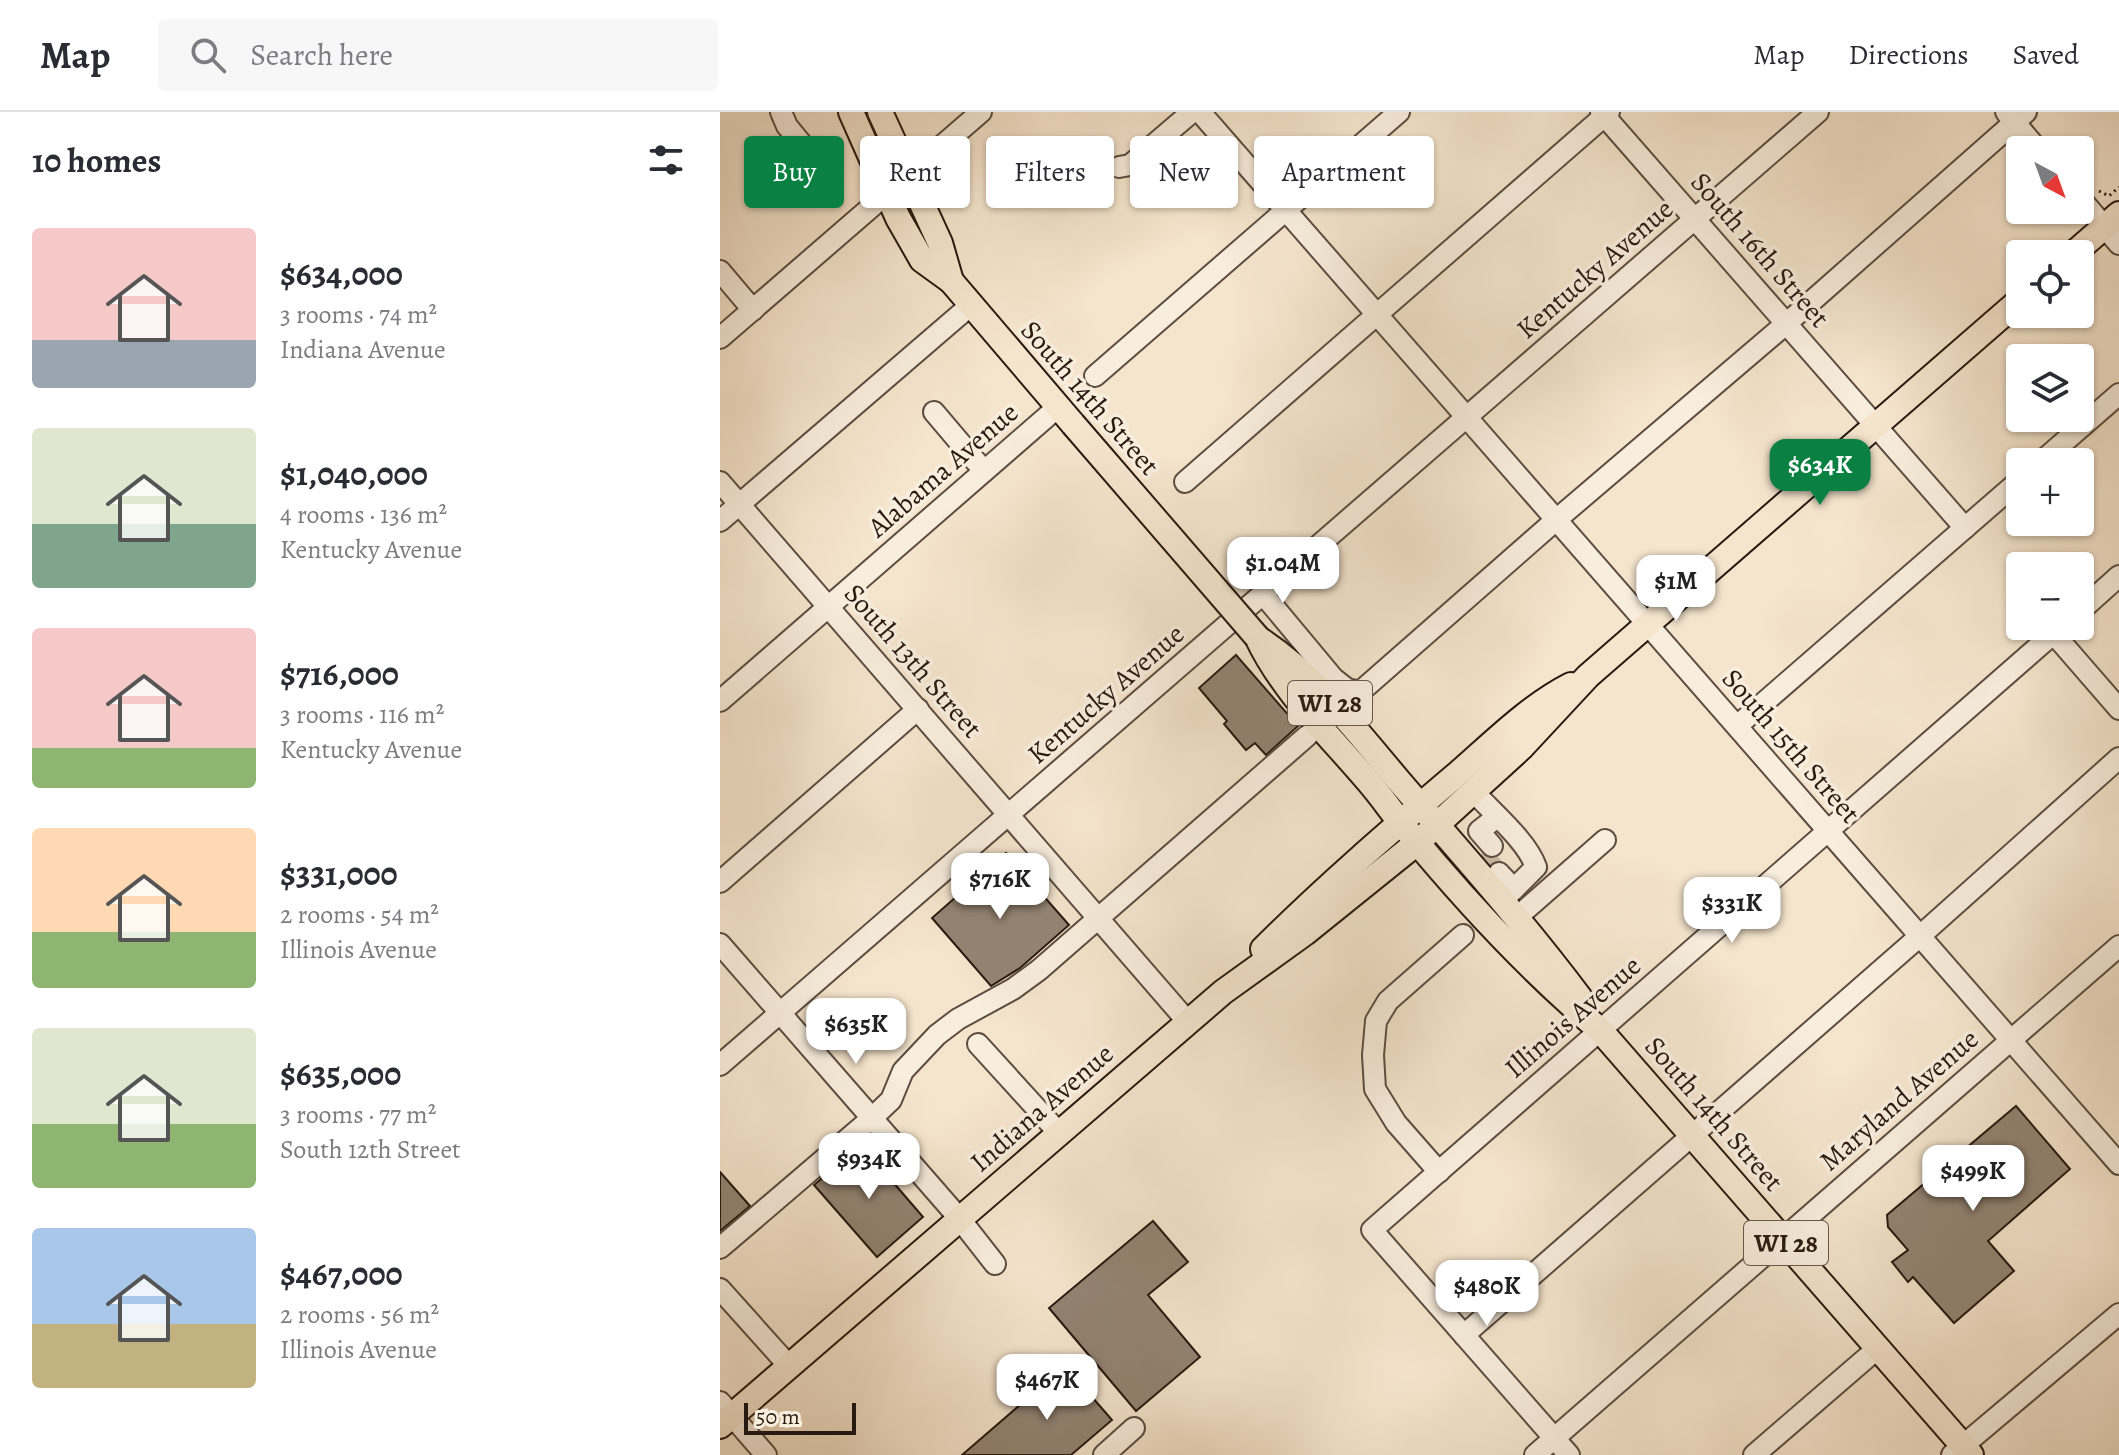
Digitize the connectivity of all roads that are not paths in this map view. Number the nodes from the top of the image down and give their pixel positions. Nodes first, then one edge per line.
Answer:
1 (781, 112) edge
2 (851, 112) edge
3 (880, 112) edge
4 (1192, 112) edge
5 (1200, 112) edge
6 (1399, 112) edge
7 (1818, 112) edge
8 (1605, 113) edge
9 (978, 115) edge
10 (2015, 115) edge
11 (795, 136) edge
12 (862, 136) edge
13 (892, 136) edge
14 (954, 136) edge
15 (2029, 136) edge
16 (1119, 167) dead end
17 (2094, 201) edge
18 (871, 208) edge
19 (894, 208) edge
20 (925, 208) edge
21 (1286, 210) junction
22 (1695, 218) junction
23 (2114, 228) edge
24 (2094, 241) edge
25 (720, 271) edge
26 (951, 281) junction
27 (971, 305) junction
28 (753, 310) junction
29 (2006, 312) edge
30 (1377, 314) junction
31 (1787, 323) junction
32 (720, 338) edge
33 (1095, 376) dead end
34 (2119, 394) edge
35 (934, 412) dead end
36 (1065, 416) junction
37 (1467, 417) junction
38 (1876, 426) junction
39 (2057, 448) edge
40 (984, 471) junction
41 (720, 482) edge
42 (1185, 482) dead end
43 (2006, 492) edge
44 (740, 504) junction
45 (1556, 520) junction
46 (720, 521) edge
47 (1965, 528) junction
48 (2119, 576) edge
49 (1263, 594) junction
50 (2094, 598) edge
51 (828, 607) junction
52 (1648, 625) junction
53 (2047, 640) edge
54 (2066, 640) edge
55 (1588, 676) junction
56 (720, 701) edge
57 (918, 709) junction
58 (2119, 709) edge
59 (1737, 726) junction
60 (1307, 736) dead end
61 (2119, 758) edge
62 (1387, 785) junction
63 (1474, 792) junction
64 (1420, 806) junction
65 (1009, 814) junction
66 (1497, 817) junction
67 (1400, 822) junction
68 (1437, 825) junction
69 (1828, 831) junction
70 (1605, 840) dead end
71 (1418, 842) junction
72 (1485, 844) dead end
73 (720, 882) edge
74 (1510, 888) junction
75 (1099, 919) junction
76 (1463, 935) dead end
77 (1920, 936) junction
78 (720, 944) edge
79 (2119, 946) edge
80 (1223, 992) junction
81 (781, 1013) junction
82 (1188, 1022) junction
83 (1600, 1030) junction
84 (2011, 1040) junction
85 (978, 1044) dead end
86 (720, 1065) edge
87 (872, 1118) junction
88 (1059, 1133) junction
89 (1692, 1135) junction
90 (2115, 1151) edge
91 (1439, 1172) junction
92 (959, 1218) junction
93 (1783, 1239) junction
94 (720, 1248) edge
95 (995, 1264) dead end
96 (720, 1289) edge
97 (2119, 1314) edge
98 (1464, 1335) junction
99 (1878, 1348) junction
100 (789, 1366) junction
101 (724, 1415) edge
102 (1134, 1428) dead end
103 (1554, 1438) junction
104 (1962, 1452) edge
105 (766, 1455) edge
106 (1104, 1455) edge
107 (1535, 1455) edge
108 (1569, 1455) edge
109 (1754, 1455) edge

1 - 11 street
2 - 12 main road, WI 28
3 - 13 main road, WI 28
4 - 16 street
5 - 21 street, South 15th Street
6 - 21 street
7 - 22 street, Kentucky Avenue
8 - 22 street, South 16th Street
8 - 30 street
9 - 14 street
10 - 15 street
10 - 31 street
17 - 23 street
18 - 28 street
19 - 26 main road, South 14th Street / WI 28
20 - 26 main road, WI 28
21 - 30 street, South 15th Street
21 - 33 street
22 - 31 street, South 16th Street
22 - 37 street, Kentucky Avenue
23 - 24 main road
25 - 28 street
26 - 27 main road, South 14th Street / WI 28
27 - 36 main road, South 14th Street / WI 28
27 - 44 street
28 - 32 street
29 - 38 main road, Indiana Avenue
30 - 37 street, South 15th Street
30 - 42 street
31 - 38 street, South 16th Street
31 - 45 street
34 - 39 street
35 - 40 street
36 - 40 street, Alabama Avenue
36 - 62 main road, South 14th Street / WI 28, bridge
37 - 45 street, South 15th Street
37 - 49 street, Kentucky Avenue
38 - 47 street, South 16th Street
38 - 52 main road, Indiana Avenue
40 - 51 street, Alabama Avenue
41 - 44 street, South 13th Street
43 - 47 street
44 - 46 street
44 - 51 street, South 13th Street
45 - 49 street
45 - 52 street, South 15th Street
47 - 59 street
48 - 50 street
49 - 65 street, Kentucky Avenue
51 - 56 street, Alabama Avenue
51 - 57 street, South 13th Street
52 - 55 main road, Indiana Avenue
52 - 59 street, South 15th Street
53 - 69 street, Illinois Avenue
54 - 58 street
55 - 63 main road, Indiana Avenue
55 - 64 main road, Indiana Avenue
57 - 65 street, South 13th Street
57 - 73 street
59 - 69 street, South 15th Street
60 - 75 street
61 - 77 street
62 - 64 main road, South 14th Street / WI 28
62 - 67 main road, South 14th Street / WI 28
63 - 66 street
63 - 68 main road, Indiana Avenue
64 - 67 main road, Indiana Avenue
64 - 68 main road, South 14th Street / WI 28
65 - 75 street, South 13th Street
65 - 81 street, Kentucky Avenue
66 - 72 street
66 - 74 street
67 - 71 main road, South 14th Street / WI 28
67 - 80 main road, Indiana Avenue
68 - 71 main road, Indiana Avenue
68 - 74 main road, South 14th Street / WI 28
69 - 77 street, South 15th Street
69 - 83 street, Illinois Avenue
70 - 74 street
71 - 80 main road, Indiana Avenue
71 - 83 main road, South 14th Street / WI 28
74 - 83 main road, South 14th Street / WI 28
75 - 82 street, South 13th Street
75 - 87 street
76 - 91 street
77 - 84 street, South 15th Street
77 - 89 street
78 - 81 street
79 - 84 street, Maryland Avenue
80 - 82 main road, Indiana Avenue
81 - 86 street, Kentucky Avenue
81 - 87 street
82 - 88 main road, Indiana Avenue
83 - 89 main road, South 14th Street / WI 28
83 - 91 street, Illinois Avenue
84 - 90 street, South 15th Street
84 - 93 street, Maryland Avenue
85 - 88 street
87 - 92 street
87 - 94 street
88 - 92 main road, Indiana Avenue
89 - 93 main road, South 14th Street / WI 28
89 - 98 street
91 - 98 street, Illinois Avenue
92 - 95 street
92 - 100 main road, Indiana Avenue
93 - 99 main road, South 14th Street / WI 28
93 - 103 street, Maryland Avenue
96 - 100 street
97 - 104 street
98 - 103 street
99 - 104 main road, South 14th Street / WI 28
99 - 109 street
100 - 101 main road, Indiana Avenue
101 - 105 street
102 - 106 street
103 - 107 street, Maryland Avenue
103 - 108 street

